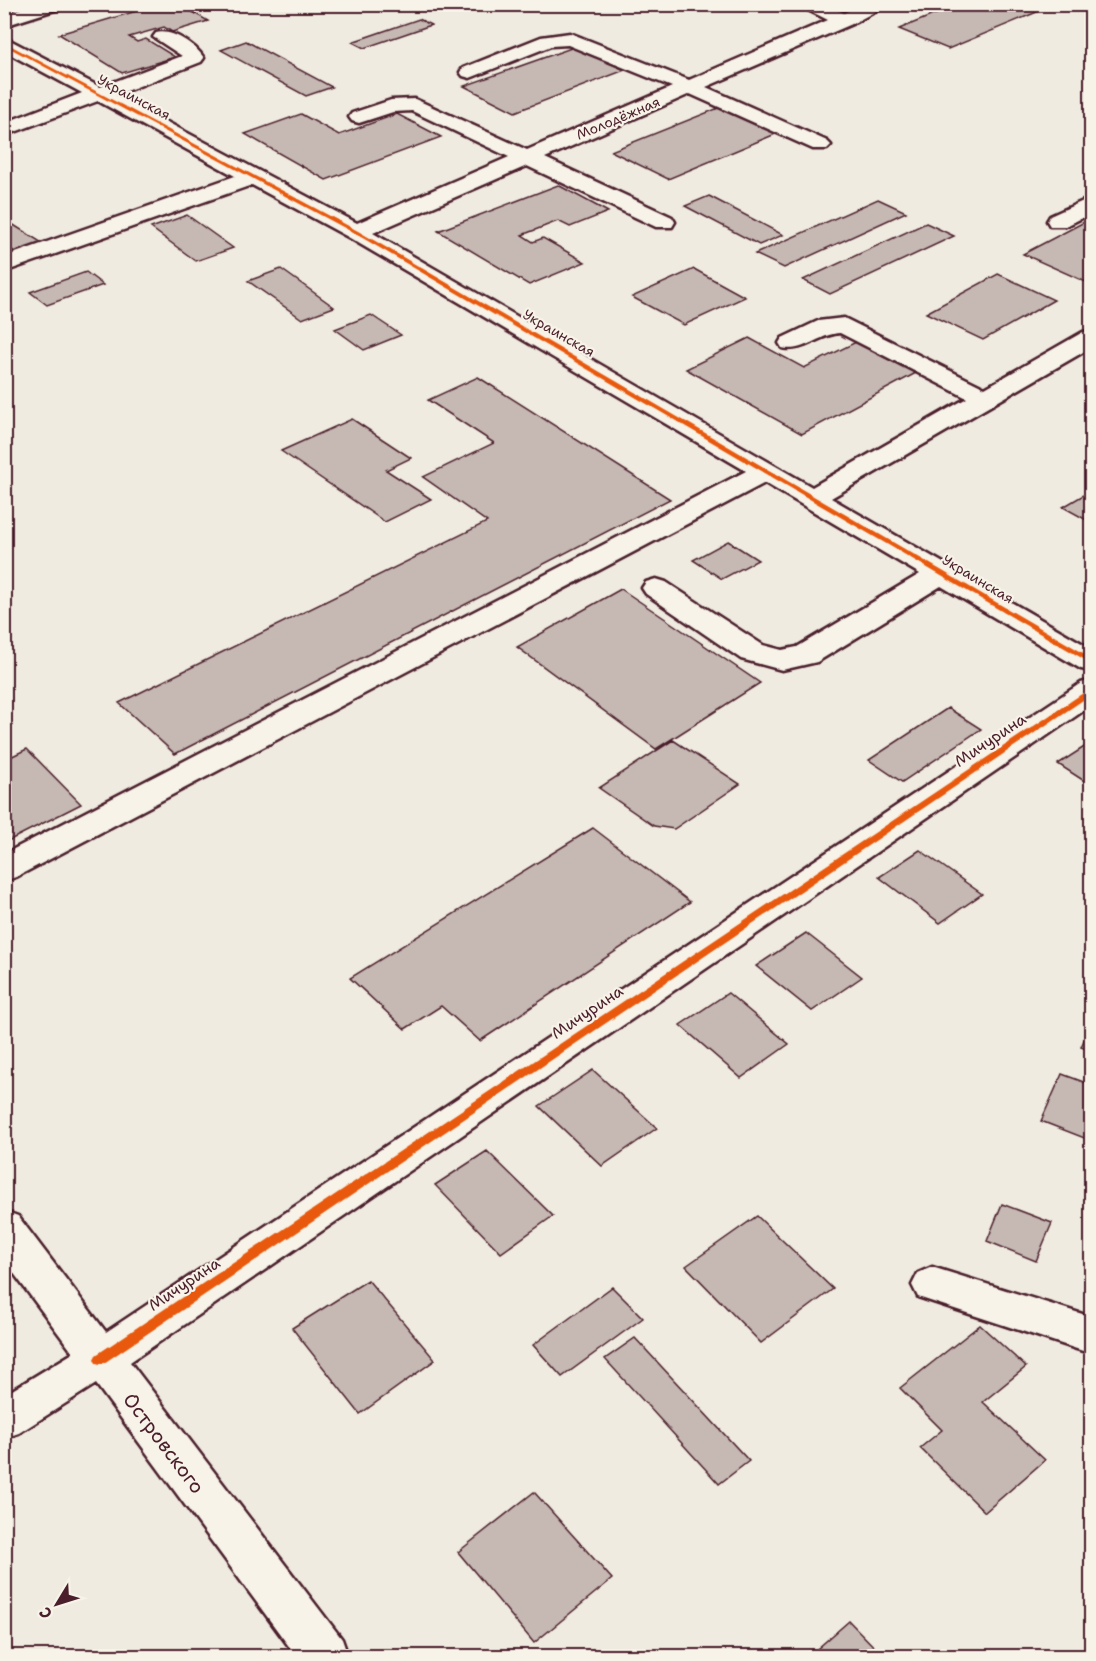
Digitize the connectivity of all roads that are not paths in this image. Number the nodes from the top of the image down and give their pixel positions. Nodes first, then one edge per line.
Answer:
1 (54, 4) edge
2 (805, 4) edge
3 (880, 4) edge
4 (4, 20) edge
5 (845, 20) junction
6 (163, 37) dead end
7 (4, 43) edge
8 (470, 72) dead end
9 (690, 87) junction
10 (98, 94) junction
11 (359, 117) dead end
12 (4, 130) edge
13 (820, 145) dead end
14 (530, 156) junction
15 (253, 177) junction
16 (1092, 204) edge
17 (1058, 221) dead end
18 (664, 222) dead end
19 (356, 232) junction
20 (4, 265) edge
21 (1092, 337) edge
22 (791, 343) dead end
23 (987, 398) junction
24 (767, 471) junction
25 (813, 497) junction
26 (942, 573) junction
27 (656, 588) dead end
28 (1092, 662) edge
29 (1092, 690) edge
30 (4, 869) edge
31 (4, 1228) edge
32 (932, 1285) dead end
33 (1092, 1336) edge
34 (100, 1359) junction
35 (4, 1419) edge
36 (325, 1656) edge

1 - 4 street
2 - 5 street
3 - 5 street, Молодёжная
5 - 9 street, Молодёжная
6 - 10 street
7 - 10 street, Украинская
8 - 9 street
9 - 13 street
9 - 14 street, Молодёжная
10 - 12 street
10 - 15 street, Украинская
11 - 14 street
14 - 18 street
14 - 19 street, Молодёжная
15 - 19 street, Украинская
15 - 20 street
16 - 17 street
19 - 24 street, Украинская
21 - 23 street
22 - 23 street
23 - 25 street
24 - 25 street, Украинская
24 - 30 street
25 - 26 street, Украинская
26 - 27 street
26 - 28 street, Украинская
29 - 34 street, Мичурина
31 - 34 street, Островского
32 - 33 street
34 - 35 street, Мичурина
34 - 36 street, Островского

